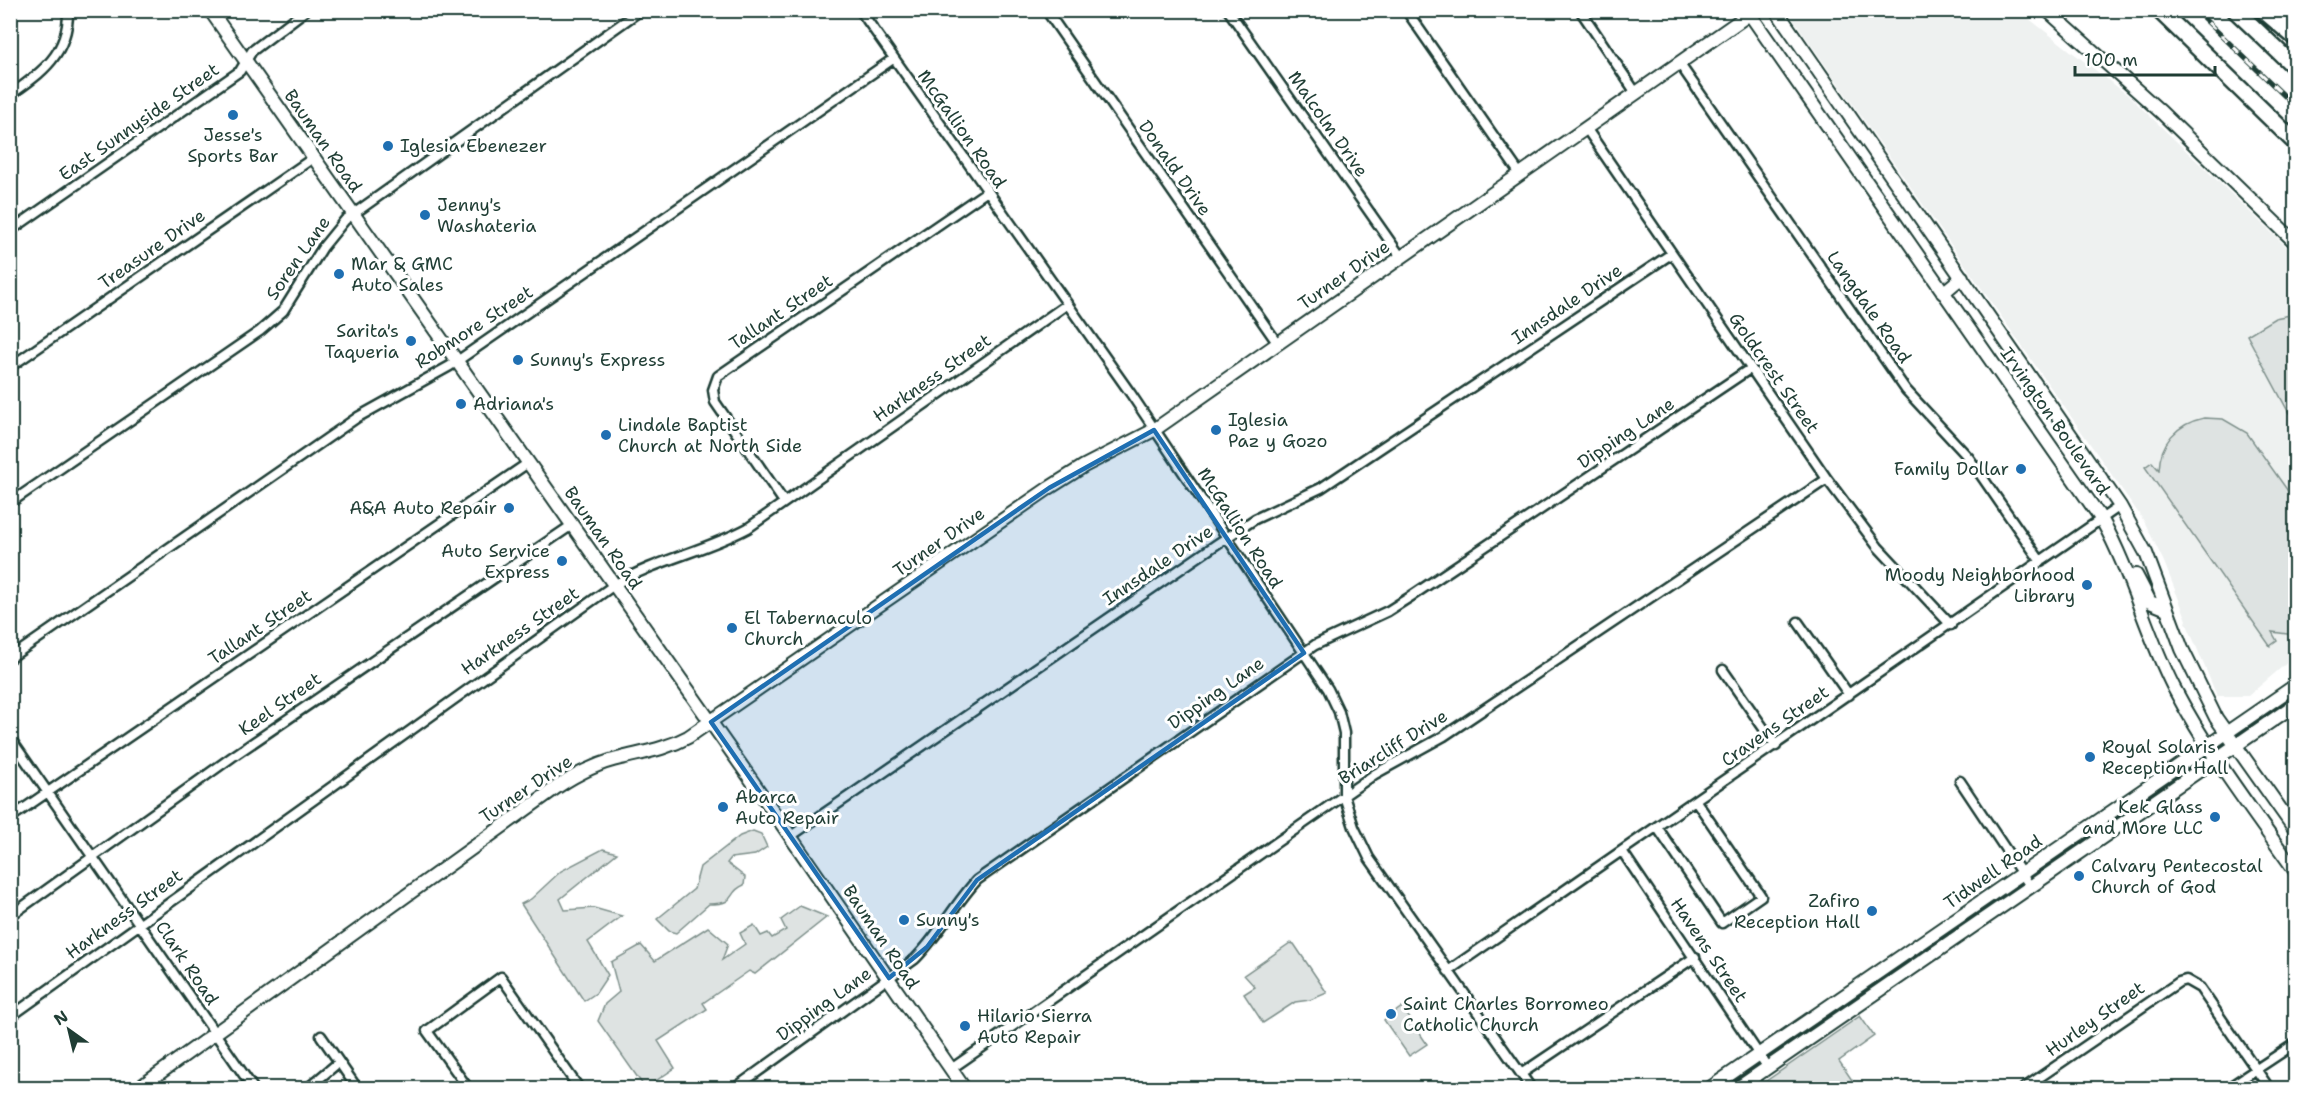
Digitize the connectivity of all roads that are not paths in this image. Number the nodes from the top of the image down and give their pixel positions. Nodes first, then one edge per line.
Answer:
1 (68, 10) edge
2 (210, 10) edge
3 (306, 10) edge
4 (641, 10) edge
5 (860, 10) edge
6 (1046, 10) edge
7 (1228, 10) edge
8 (1406, 10) edge
9 (1580, 10) edge
10 (1776, 10) edge
11 (2047, 10) edge
12 (2159, 10) edge
13 (2235, 10) edge
14 (2263, 10) edge
15 (2278, 10) edge
16 (1750, 12) edge
17 (2295, 27) edge
18 (2295, 38) edge
19 (893, 59) junction
20 (245, 61) junction
21 (1680, 63) junction
22 (2295, 68) edge
23 (1636, 93) junction
24 (10, 95) edge
25 (1586, 128) junction
26 (1864, 138) junction
27 (2295, 143) edge
28 (1845, 150) junction
29 (313, 158) junction
30 (1520, 174) junction
31 (986, 192) junction
32 (352, 214) junction
33 (10, 231) edge
34 (2295, 243) edge
35 (1671, 254) junction
36 (1401, 257) junction
37 (1962, 277) junction
38 (1943, 293) junction
39 (1066, 304) junction
40 (1278, 344) junction
41 (456, 362) junction
42 (10, 367) edge
43 (1751, 368) junction
44 (2041, 392) junction
45 (2023, 406) junction
46 (1154, 429) junction
47 (528, 463) junction
48 (1827, 479) junction
49 (784, 502) junction
50 (10, 503) edge
51 (2120, 506) junction
52 (2102, 520) junction
53 (572, 525) junction
54 (1228, 537) junction
55 (2120, 552) junction
56 (2042, 562) junction
57 (614, 585) junction
58 (2167, 609) junction
59 (1798, 622) dead end
60 (1950, 625) junction
61 (1304, 653) junction
62 (10, 658) edge
63 (1723, 670) dead end
64 (2295, 678) edge
65 (2295, 685) edge
66 (1849, 695) junction
67 (2274, 700) junction
68 (2295, 706) edge
69 (711, 722) junction
70 (2226, 734) junction
71 (10, 738) edge
72 (1776, 746) junction
73 (2209, 746) junction
74 (2236, 746) junction
75 (2217, 759) junction
76 (1960, 781) dead end
77 (49, 793) junction
78 (1344, 796) junction
79 (1696, 801) junction
80 (2108, 815) junction
81 (10, 818) edge
82 (1657, 827) junction
83 (2116, 828) junction
84 (2295, 831) edge
85 (791, 836) junction
86 (1622, 851) junction
87 (93, 855) junction
88 (2295, 872) edge
89 (2022, 874) junction
90 (2030, 886) junction
91 (10, 916) edge
92 (140, 923) junction
93 (1695, 957) junction
94 (1448, 971) junction
95 (1882, 971) junction
96 (889, 978) junction
97 (1890, 983) junction
98 (10, 1017) edge
99 (215, 1033) junction
100 (321, 1036) dead end
101 (2295, 1043) edge
102 (1760, 1054) junction
103 (339, 1062) junction
104 (1768, 1068) junction
105 (951, 1069) junction
106 (2256, 1070) junction
107 (1521, 1074) junction
108 (139, 1089) edge
109 (253, 1089) edge
110 (308, 1089) edge
111 (357, 1089) edge
112 (468, 1089) edge
113 (579, 1089) edge
114 (735, 1089) edge
115 (964, 1089) edge
116 (1531, 1089) edge
117 (1710, 1089) edge
118 (1738, 1089) edge
119 (2024, 1089) edge
120 (2228, 1089) edge
121 (2269, 1089) edge

1 - 24 street
2 - 20 main road, Bauman Road
3 - 20 street, East Sunnyside Street
4 - 32 street, Soren Lane
5 - 19 street, McGallion Road
6 - 40 street, Donald Drive
7 - 36 street, Malcolm Drive
8 - 30 street
9 - 23 street
10 - 26 main road, Irvington Boulevard
11 - 34 main road
12 - 27 highway
13 - 22 highway
14 - 18 highway
15 - 17 main road
16 - 21 main road, Turner Drive
16 - 28 main road, Irvington Boulevard
19 - 31 street, McGallion Road
19 - 41 street, Robmore Street
20 - 29 main road, Bauman Road
20 - 33 street, East Sunnyside Street
21 - 23 main road, Turner Drive
21 - 56 street, Langdale Road
23 - 25 main road, Turner Drive
25 - 30 main road, Turner Drive
25 - 35 street, Goldcrest Street
26 - 28 main road
26 - 37 main road, Irvington Boulevard
28 - 38 main road, Irvington Boulevard
29 - 32 main road, Bauman Road
29 - 42 street, Treasure Drive
30 - 36 main road, Turner Drive
31 - 39 street, McGallion Road
31 - 49 street, Tallant Street
32 - 41 main road, Bauman Road
32 - 50 street, Soren Lane
35 - 43 street, Goldcrest Street
35 - 54 street, Innsdale Drive
36 - 40 main road, Turner Drive
37 - 38 main road
37 - 44 main road, Irvington Boulevard
38 - 45 main road, Irvington Boulevard
39 - 46 street, McGallion Road
39 - 49 street, Harkness Street
40 - 46 main road, Turner Drive
41 - 47 main road, Bauman Road
41 - 62 street, Robmore Street
43 - 48 street, Goldcrest Street
43 - 61 street, Dipping Lane
44 - 45 main road
44 - 51 main road, Irvington Boulevard
45 - 52 main road, Irvington Boulevard
46 - 54 street, McGallion Road
46 - 69 main road, Turner Drive
47 - 53 main road, Bauman Road
47 - 77 street, Tallant Street
48 - 60 street, Goldcrest Street
48 - 78 street, Briarcliff Drive
49 - 57 street, Harkness Street
51 - 52 street, Cravens Street
51 - 58 main road, Irvington Boulevard
52 - 55 main road, Irvington Boulevard
52 - 56 street, Cravens Street
53 - 57 main road, Bauman Road
53 - 87 street, Keel Street
54 - 61 street, McGallion Road
54 - 85 street, Innsdale Drive
55 - 58 main road
55 - 73 main road, Irvington Boulevard
56 - 60 street, Cravens Street
57 - 69 main road, Bauman Road
57 - 92 street, Harkness Street
58 - 70 main road, Irvington Boulevard
59 - 66 street
60 - 66 street, Cravens Street
61 - 78 street, McGallion Road
61 - 96 street, Dipping Lane
63 - 72 street
64 - 67 main road
65 - 67 main road, Tidwell Road
66 - 72 street, Cravens Street
67 - 70 main road, Tidwell Road
68 - 74 main road, Tidwell Road
69 - 85 main road, Bauman Road
69 - 99 main road, Turner Drive
70 - 73 main road, Tidwell Road
70 - 74 main road, Irvington Boulevard
71 - 77 street, Clark Road
72 - 79 street, Cravens Street
73 - 75 main road, Irvington Boulevard
73 - 80 main road, Tidwell Road
74 - 75 main road, Tidwell Road
74 - 84 main road, Irvington Boulevard
75 - 83 main road, Tidwell Road
75 - 88 main road, Irvington Boulevard
76 - 89 street
77 - 81 street, Tallant Street
77 - 87 street, Clark Road
78 - 94 street, McGallion Road
78 - 105 street, Briarcliff Drive
79 - 82 street, Cravens Street
79 - 82 street
80 - 83 main road
80 - 89 main road, Tidwell Road
82 - 86 street, Cravens Street
83 - 90 main road, Tidwell Road
85 - 96 main road, Bauman Road
86 - 93 street, Havens Street
86 - 94 street, Cravens Street
87 - 91 street, Keel Street
87 - 92 street, Clark Road
89 - 90 street
89 - 95 main road, Tidwell Road
90 - 97 main road, Tidwell Road
92 - 98 street, Harkness Street
92 - 99 street, Clark Road
93 - 102 street, Havens Street
93 - 107 street
94 - 107 street, McGallion Road
95 - 97 main road
95 - 102 main road, Tidwell Road
96 - 105 main road, Bauman Road
96 - 114 street, Dipping Lane
97 - 104 main road, Tidwell Road
99 - 108 main road, Turner Drive
99 - 109 street, Clark Road
100 - 103 street
101 - 106 street
102 - 104 street, Havens Street
102 - 117 main road, Tidwell Road
103 - 110 street
103 - 111 street
104 - 118 main road, Tidwell Road
105 - 115 main road, Bauman Road
106 - 119 street, Hurley Street
106 - 120 street
106 - 121 street
107 - 116 street, McGallion Road
112 - 113 street

